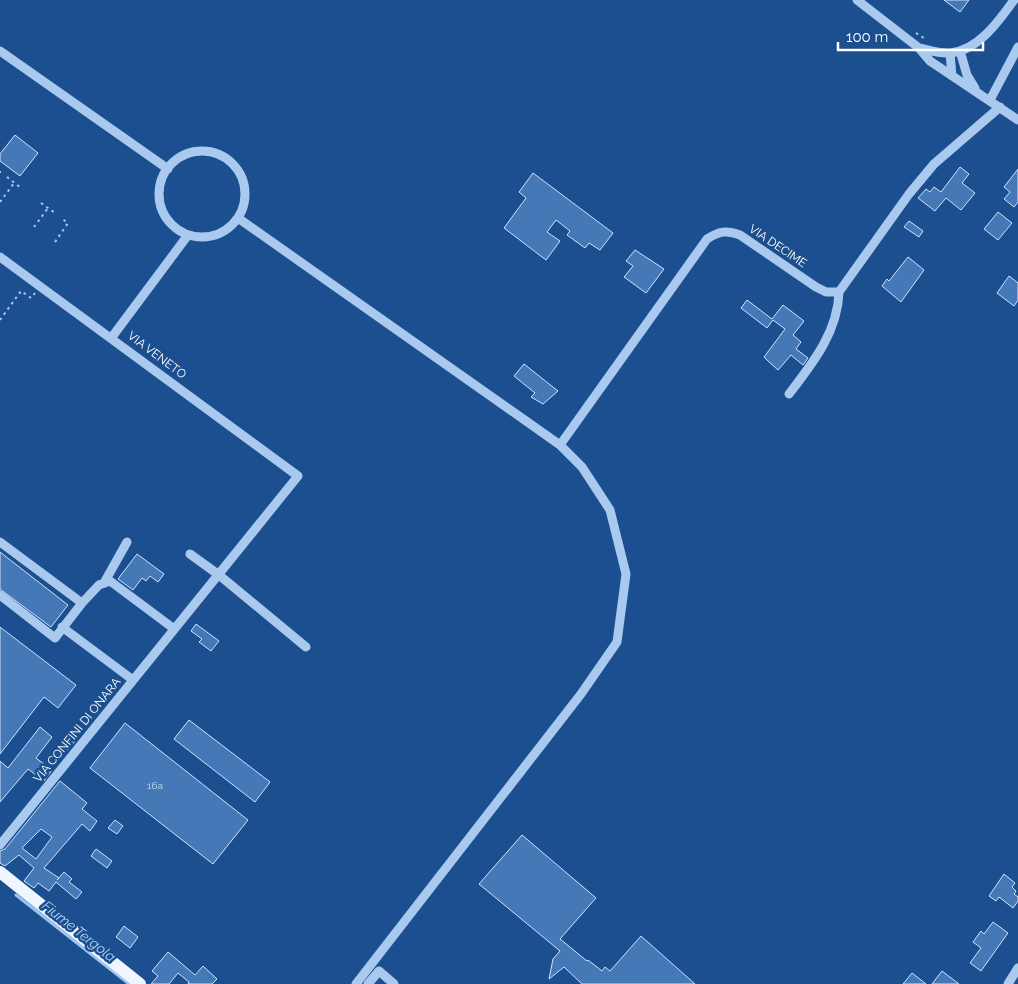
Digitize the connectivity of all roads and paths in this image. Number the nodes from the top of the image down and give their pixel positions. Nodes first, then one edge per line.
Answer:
1 (857, 0) edge
2 (1014, 0) edge
3 (909, 28) dead end
4 (928, 40) dead end
5 (1018, 47) edge
6 (919, 48) junction
7 (960, 51) junction
8 (0, 52) edge
9 (950, 53) junction
10 (952, 76) junction
11 (978, 92) junction
12 (990, 100) junction
13 (1000, 107) junction
14 (1018, 120) edge
15 (168, 169) junction
16 (8, 178) dead end
17 (14, 183) junction
18 (21, 188) dead end
19 (0, 202) edge
20 (41, 203) dead end
21 (48, 208) junction
22 (55, 213) dead end
23 (61, 218) dead end
24 (238, 218) junction
25 (34, 228) dead end
26 (188, 235) junction
27 (55, 242) dead end
28 (0, 257) edge
29 (41, 286) junction
30 (839, 292) junction
31 (0, 320) edge
32 (112, 337) junction
33 (789, 394) dead end
34 (560, 445) junction
35 (298, 476) joint
36 (0, 542) edge
37 (127, 542) dead end
38 (190, 554) dead end
39 (219, 575) junction
40 (104, 583) junction
41 (0, 595) edge
42 (82, 602) junction
43 (62, 627) junction
44 (173, 628) junction
45 (306, 647) dead end
46 (134, 680) junction
47 (0, 845) edge
48 (0, 872) edge
49 (1018, 968) edge
50 (140, 984) edge
51 (356, 984) edge
52 (368, 984) edge
53 (394, 984) edge
54 (1008, 984) edge

1 - 6 street
2 - 7 street
3 - 4 path
5 - 12 street
6 - 9 street
6 - 10 street
7 - 9 street
7 - 11 street
8 - 15 street
9 - 10 street
10 - 11 street
11 - 12 street
12 - 13 street
13 - 14 street
13 - 30 street
15 - 24 street
15 - 26 street
16 - 17 path
17 - 18 path
17 - 19 path
20 - 21 path
21 - 22 path
21 - 25 path
23 - 27 path
24 - 26 street
24 - 34 street
26 - 32 street
28 - 29 street, VIA VENETO
29 - 31 path
29 - 32 street, VIA VENETO
30 - 33 street
30 - 34 street, VIA DECIME
32 - 35 street, VIA VENETO
34 - 51 street
35 - 39 street, VIA CONFINI DI ONARA
36 - 42 street
37 - 40 street
38 - 39 street
39 - 44 street, VIA CONFINI DI ONARA
39 - 45 street
40 - 42 street
40 - 44 street
41 - 43 street
42 - 43 street
43 - 46 street
44 - 46 street, VIA CONFINI DI ONARA
46 - 47 street, VIA CONFINI DI ONARA
48 - 50 main road
49 - 54 street
52 - 53 street

